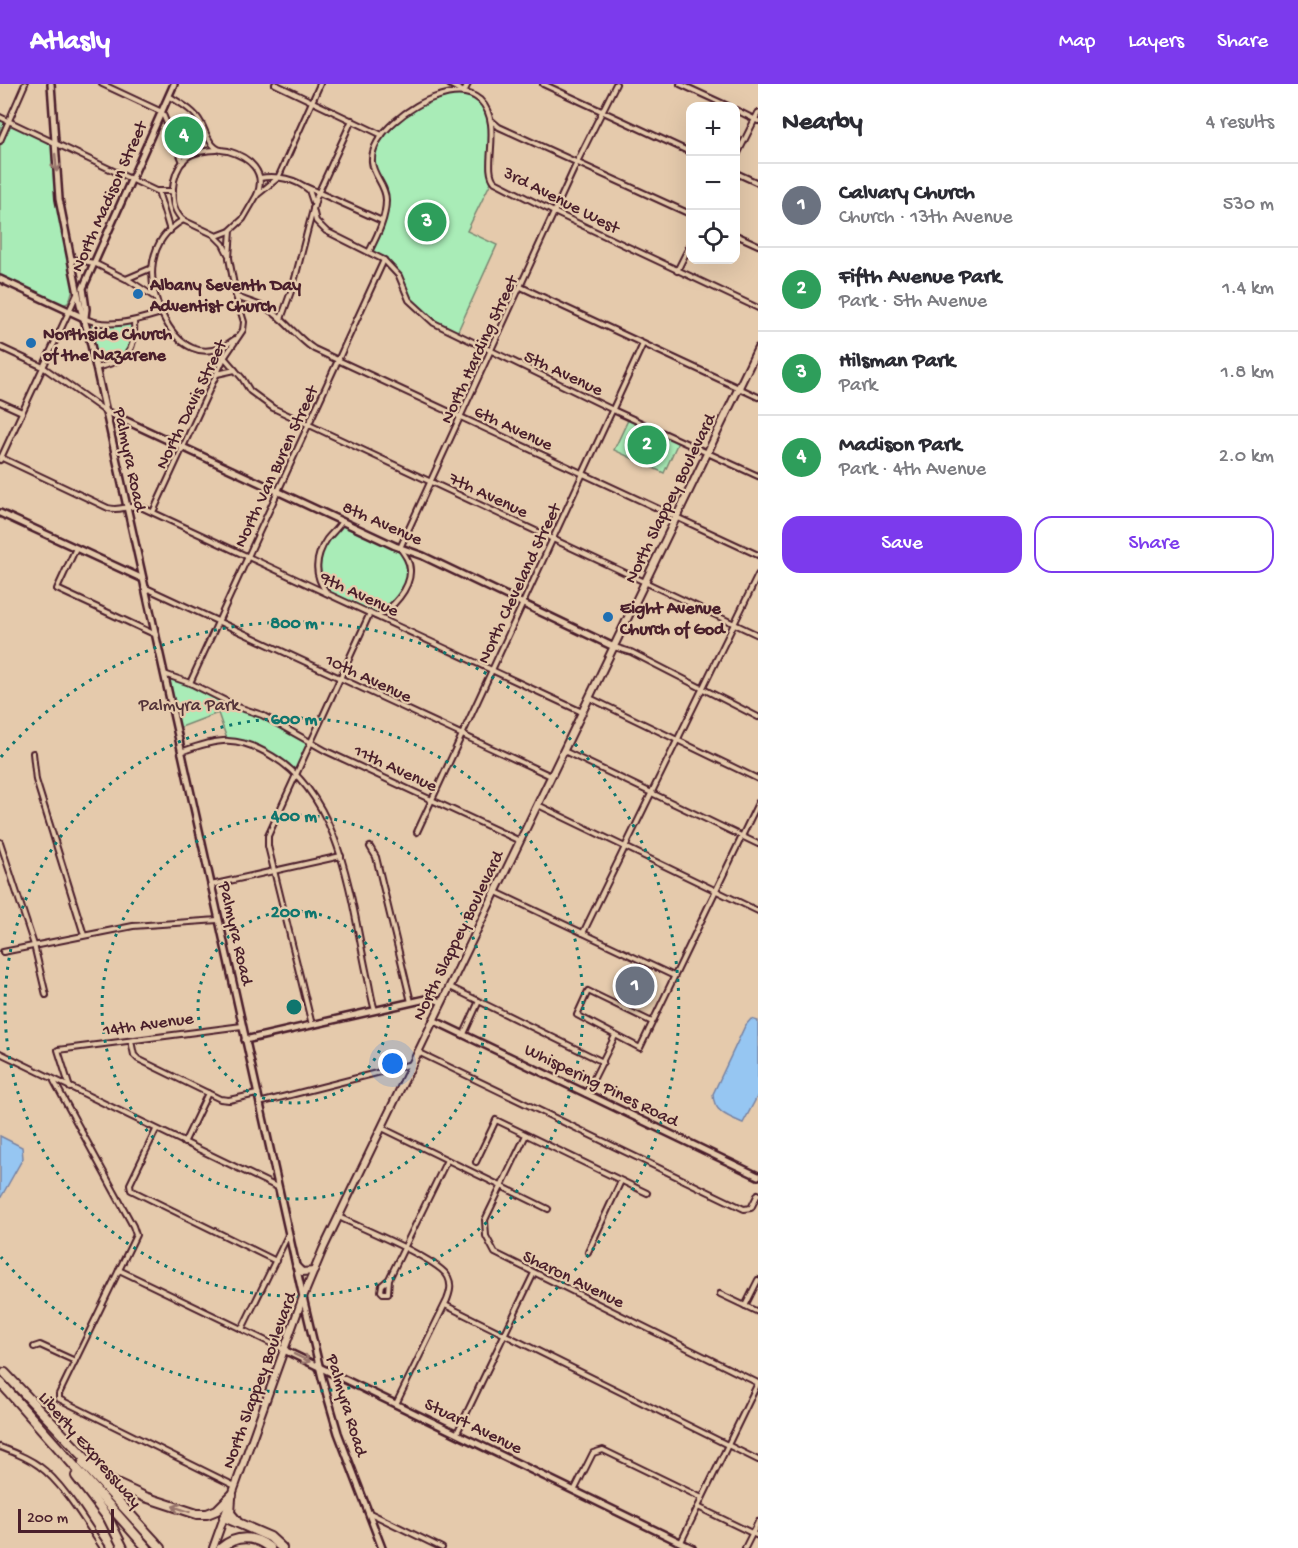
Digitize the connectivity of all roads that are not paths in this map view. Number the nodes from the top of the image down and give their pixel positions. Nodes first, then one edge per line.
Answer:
1 (25, 84) edge
2 (51, 84) edge
3 (102, 84) edge
4 (174, 84) edge
5 (275, 84) edge
6 (320, 84) edge
7 (449, 84) edge
8 (468, 84) edge
9 (543, 84) edge
10 (616, 84) edge
11 (680, 84) edge
12 (464, 92) junction
13 (169, 96) junction
14 (312, 101) junction
15 (719, 102) edge
16 (603, 111) junction
17 (162, 112) junction
18 (740, 112) edge
19 (758, 113) edge
20 (0, 117) edge
21 (9, 120) junction
22 (352, 120) junction
23 (757, 120) edge
24 (491, 121) junction
25 (382, 135) junction
26 (0, 141) edge
27 (55, 142) junction
28 (217, 150) junction
29 (686, 150) edge
30 (736, 156) edge
31 (183, 162) junction
32 (578, 162) junction
33 (740, 175) edge
34 (132, 178) junction
35 (260, 178) junction
36 (278, 178) junction
37 (758, 183) edge
38 (306, 187) junction
39 (158, 191) junction
40 (172, 191) junction
41 (318, 192) junction
42 (257, 195) junction
43 (313, 207) junction
44 (686, 212) edge
45 (556, 213) junction
46 (183, 220) junction
47 (382, 221) junction
48 (231, 230) junction
49 (170, 231) junction
50 (214, 235) junction
51 (740, 236) edge
52 (758, 245) edge
53 (369, 252) junction
54 (686, 253) edge
55 (229, 258) junction
56 (72, 260) junction
57 (384, 260) junction
58 (94, 263) junction
59 (152, 268) junction
60 (677, 271) junction
61 (0, 279) edge
62 (126, 279) junction
63 (521, 287) junction
64 (80, 290) junction
65 (154, 296) junction
66 (236, 296) junction
67 (758, 308) edge
68 (69, 311) junction
69 (161, 313) junction
70 (84, 318) junction
71 (281, 319) junction
72 (134, 320) junction
73 (240, 335) junction
74 (642, 344) junction
75 (0, 347) edge
76 (758, 348) edge
77 (217, 349) junction
78 (491, 352) junction
79 (224, 358) junction
80 (338, 361) junction
81 (43, 367) junction
82 (95, 369) junction
83 (236, 370) junction
84 (216, 374) junction
85 (738, 388) junction
86 (758, 397) edge
87 (0, 402) edge
88 (613, 410) junction
89 (105, 411) junction
90 (22, 412) junction
91 (461, 418) junction
92 (308, 426) junction
93 (182, 446) junction
94 (707, 453) junction
95 (0, 458) edge
96 (583, 474) junction
97 (758, 476) edge
98 (430, 483) junction
99 (278, 491) junction
100 (126, 507) junction
101 (153, 512) junction
102 (0, 513) edge
103 (676, 517) junction
104 (342, 520) junction
105 (553, 540) junction
106 (76, 548) junction
107 (400, 548) junction
108 (758, 555) edge
109 (248, 556) junction
110 (758, 575) edge
111 (141, 578) junction
112 (645, 582) junction
113 (144, 587) junction
114 (328, 594) junction
115 (523, 604) junction
116 (370, 613) junction
117 (376, 616) junction
118 (218, 621) junction
119 (734, 624) junction
120 (154, 634) junction
121 (758, 635) edge
122 (614, 647) junction
123 (493, 670) junction
124 (163, 674) junction
125 (340, 678) junction
126 (190, 683) junction
127 (703, 690) junction
128 (589, 698) junction
129 (582, 712) junction
130 (758, 717) edge
131 (462, 735) junction
132 (678, 740) junction
133 (310, 743) junction
134 (563, 751) junction
135 (181, 752) junction
136 (33, 753) dead end
137 (297, 774) junction
138 (551, 776) junction
139 (758, 779) edge
140 (652, 793) junction
141 (432, 800) junction
142 (758, 803) edge
143 (537, 805) junction
144 (417, 832) dead end
145 (742, 836) junction
146 (520, 841) junction
147 (0, 842) edge
148 (758, 844) edge
149 (370, 847) dead end
150 (626, 847) junction
151 (341, 856) junction
152 (275, 871) junction
153 (210, 885) junction
154 (715, 891) junction
155 (495, 892) junction
156 (758, 911) edge
157 (218, 920) junction
158 (583, 933) junction
159 (84, 935) junction
160 (34, 945) junction
161 (3, 952) dead end
162 (674, 976) junction
163 (449, 986) junction
164 (46, 995) dead end
165 (479, 1001) junction
166 (411, 1002) junction
167 (442, 1002) junction
168 (375, 1010) junction
169 (433, 1020) junction
170 (652, 1022) junction
171 (312, 1025) junction
172 (242, 1026) junction
173 (464, 1034) junction
174 (615, 1036) junction
175 (245, 1040) junction
176 (131, 1041) junction
177 (418, 1052) junction
178 (0, 1053) edge
179 (603, 1062) junction
180 (412, 1064) junction
181 (54, 1081) junction
182 (70, 1088) junction
183 (208, 1094) junction
184 (257, 1094) junction
185 (586, 1094) junction
186 (260, 1103) junction
187 (381, 1128) junction
188 (156, 1130) junction
189 (526, 1135) junction
190 (184, 1143) junction
191 (447, 1160) junction
192 (476, 1162) dead end
193 (758, 1175) edge
194 (621, 1180) junction
195 (501, 1186) junction
196 (279, 1188) junction
197 (647, 1193) dead end
198 (758, 1194) edge
199 (548, 1209) dead end
200 (338, 1217) junction
201 (289, 1233) junction
202 (404, 1249) junction
203 (588, 1252) dead end
204 (276, 1261) junction
205 (296, 1266) junction
206 (119, 1270) junction
207 (314, 1270) junction
208 (534, 1273) junction
209 (389, 1279) dead end
210 (758, 1280) edge
211 (720, 1294) dead end
212 (303, 1297) junction
213 (444, 1305) junction
214 (745, 1306) junction
215 (758, 1312) edge
216 (242, 1329) junction
217 (504, 1334) junction
218 (34, 1347) dead end
219 (284, 1350) junction
220 (75, 1361) junction
221 (319, 1367) junction
222 (3, 1370) edge
223 (0, 1382) edge
224 (758, 1383) edge
225 (396, 1404) junction
226 (43, 1431) junction
227 (457, 1433) junction
228 (727, 1445) junction
229 (0, 1447) edge
230 (758, 1460) edge
231 (235, 1486) junction
232 (574, 1491) junction
233 (231, 1497) junction
234 (702, 1498) junction
235 (698, 1507) junction
236 (369, 1513) junction
237 (224, 1517) junction
238 (758, 1522) edge
239 (243, 1524) junction
240 (752, 1533) junction
241 (758, 1536) edge
242 (681, 1542) junction
243 (103, 1548) edge
244 (123, 1548) edge
245 (147, 1548) edge
246 (162, 1548) edge
247 (213, 1548) edge
248 (221, 1548) edge
249 (270, 1548) edge
250 (282, 1548) edge
251 (382, 1548) edge
252 (442, 1548) edge
253 (692, 1548) edge
254 (745, 1548) edge

1 - 21 street
2 - 27 street, Palmyra Road
3 - 17 street
4 - 13 street, North Madison Street
5 - 14 street
6 - 14 street
7 - 12 street
8 - 12 street
9 - 16 street
10 - 16 street, North Harding Street
11 - 15 street
12 - 24 street
12 - 25 street
13 - 17 street, North Madison Street
13 - 28 street
14 - 22 street
14 - 36 street
16 - 29 street
16 - 32 street, North Harding Street
17 - 31 street
17 - 34 street, North Madison Street
18 - 23 street
19 - 23 street
20 - 21 street
21 - 26 street
21 - 27 street
22 - 25 street
22 - 41 street
23 - 30 street
24 - 32 street
24 - 45 street, 3rd Avenue West
25 - 47 street
27 - 34 street
27 -> 56 street, Palmyra Road
28 - 31 street
28 - 35 street
31 - 40 street
32 - 44 street
32 - 45 street, North Harding Street
33 - 37 street
34 - 39 street
34 - 58 street, North Madison Street
35 - 36 street
35 - 42 street
36 - 38 street
36 - 42 street
38 - 41 street
38 - 43 street
39 - 40 street
39 - 49 street
40 - 46 street
41 - 43 street
41 - 47 street
42 - 48 street
43 - 53 street
43 - 71 street
45 - 60 street, 3rd Avenue West
45 - 63 street, North Harding Street
46 - 49 street
46 - 50 street
47 - 53 street
48 - 50 street
48 - 55 street, North Davis Street
49 - 59 street
50 - 55 street
51 - 52 street
53 - 57 street
54 - 60 street
55 - 66 street, North Davis Street
56 - 58 street
56 - 64 street, Palmyra Road
57 - 78 street, 5th Avenue
57 - 80 street, North Van Buren Street
58 - 62 street
58 - 64 street, North Madison Street
59 - 62 street
59 - 65 street
60 - 67 street, 3rd Avenue West
61 - 68 street
62 - 65 street
63 - 74 street
63 - 78 street, North Harding Street
64 - 68 street, North Madison Street
64 - 70 street, Palmyra Road
65 - 69 street
66 - 71 street, 6th Avenue
66 - 73 street, North Davis Street
68 - 70 street
68 - 81 street, North Madison Street
69 - 72 street
69 - 77 street
70 - 72 street
70 - 82 street, Palmyra Road
71 - 80 street, 6th Avenue
72 - 82 street
73 - 77 street
73 - 79 street, North Davis Street
74 - 85 street
74 - 88 street, North Cleveland Street
75 - 81 street, 8th Avenue
76 - 85 main road, North Slappey Boulevard
77 - 79 street, 7th Avenue
78 - 88 street, 5th Avenue
78 - 91 street, North Harding Street
79 - 83 street, 7th Avenue
79 - 84 street, North Davis Street
80 - 91 street, 6th Avenue
80 - 92 street, North Van Buren Street
81 - 89 street, 8th Avenue
81 - 90 street, North Madison Street
82 - 89 street, Palmyra Road
83 - 84 street
83 - 92 street, 7th Avenue
84 - 93 street, North Davis Street
85 - 86 street
85 - 94 main road, North Slappey Boulevard
87 - 90 street
88 - 94 street, 5th Avenue
88 - 96 street, North Cleveland Street
89 - 93 street, 8th Avenue
89 - 100 street, Palmyra Road
90 - 95 street, North Madison Street
91 - 96 street, 6th Avenue
91 - 98 street, North Harding Street
92 - 98 street, 7th Avenue
92 - 99 street, North Van Buren Street
93 - 99 street, 8th Avenue
93 - 101 street, North Davis Street
94 - 97 street, 5th Avenue
94 - 103 main road, North Slappey Boulevard
95 - 100 street
96 - 103 street, 6th Avenue
96 - 105 street, North Cleveland Street
98 - 105 street, 7th Avenue
98 - 107 street, North Harding Street
99 - 104 street, 8th Avenue
99 - 109 street, North Van Buren Street
100 - 101 street, 9th Avenue
100 - 111 street, Palmyra Road
101 - 109 street, 9th Avenue
102 - 106 street
103 - 108 street, 6th Avenue
103 - 112 main road, North Slappey Boulevard
104 - 107 street, 8th Avenue
104 - 114 street
105 - 112 street, 7th Avenue
105 - 115 street, North Cleveland Street
106 - 111 street
106 - 120 street
107 - 115 street, 8th Avenue
107 - 117 street
109 - 114 street, 9th Avenue
109 - 118 street, North Van Buren Street
110 - 119 street
111 - 113 street, Palmyra Road
112 - 119 street, 7th Avenue
112 - 122 main road, North Slappey Boulevard
113 - 118 street, 10th Avenue
113 - 120 street, Palmyra Road
114 - 116 street, 9th Avenue
115 - 122 street, 8th Avenue
115 - 123 street, North Cleveland Street
116 - 117 street, 9th Avenue
116 - 125 street
117 - 123 street, 9th Avenue
118 - 125 street, 10th Avenue
118 - 126 street, North Van Buren Street
119 - 121 street, 7th Avenue
119 - 127 street
120 - 124 street, Palmyra Road
122 - 127 street, 8th Avenue
122 - 128 main road, North Slappey Boulevard
123 - 129 street, 9th Avenue
123 - 131 street, North Cleveland Street
124 - 126 street, 11th Avenue
124 - 135 street, Palmyra Road
125 - 131 street, 10th Avenue
125 - 133 street
126 - 133 street, 11th Avenue
127 - 130 street, 8th Avenue
127 - 132 street
128 - 129 main road, North Slappey Boulevard
128 - 132 street
129 - 134 main road, North Slappey Boulevard
131 - 138 street, 10th Avenue
131 - 141 street, North Cleveland Street
132 - 139 street
132 - 140 street
133 - 137 street
133 - 141 street, 11th Avenue
134 - 138 main road, North Slappey Boulevard
134 - 140 street
135 - 137 street
135 - 153 street, Palmyra Road
136 - 159 street
137 - 151 street
137 - 152 street
138 - 143 main road, North Slappey Boulevard
140 - 145 street
140 - 150 street
141 - 144 street, North Cleveland Street
141 - 146 street, 11th Avenue
142 - 145 street
143 - 146 main road, North Slappey Boulevard
143 - 150 street
145 - 148 street
145 - 154 street
146 - 155 main road, North Slappey Boulevard
147 - 160 street
149 - 166 street
150 - 154 street
150 - 158 street
151 - 152 street
151 - 168 street
152 - 153 street
152 - 171 street
153 - 157 street, Palmyra Road
154 - 156 street
154 - 162 street
155 - 158 street
155 - 163 main road, North Slappey Boulevard
157 - 159 street
157 - 172 street, Palmyra Road
158 - 162 street
159 - 160 street
160 - 161 street
160 - 164 street
162 - 170 street
163 - 165 street
163 - 167 main road, North Slappey Boulevard
165 - 173 street
165 - 179 street
166 - 167 street
166 - 168 street
167 - 169 main road, North Slappey Boulevard
168 - 171 street
169 - 173 street, Whispering Pines Road
169 - 177 main road, North Slappey Boulevard
170 - 174 street
170 - 174 street
171 - 175 street
172 - 175 street, Palmyra Road
172 - 176 street, 14th Avenue
173 - 185 street, Whispering Pines Road
174 - 179 street
175 - 184 street, Palmyra Road
176 - 182 street, 14th Avenue
176 - 183 street
177 - 180 main road, North Slappey Boulevard
177 - 198 street
178 - 181 street
179 - 185 street
180 - 186 street
180 - 187 main road, North Slappey Boulevard
181 - 182 street
181 - 206 street
182 - 188 street
183 - 184 street
183 - 190 street
184 - 186 street, Palmyra Road
185 - 193 street, Whispering Pines Road
186 - 196 street, Palmyra Road
187 - 191 street
187 - 200 main road, North Slappey Boulevard
188 - 190 street
188 - 204 street
189 - 192 street
189 - 194 street
189 - 195 street, Sharon Avenue
190 - 196 street
191 - 195 street
191 - 202 street
194 - 197 street
194 - 203 street
195 - 199 street
195 - 208 street, Sharon Avenue
196 - 201 street, Palmyra Road
200 - 202 street
200 - 207 main road, North Slappey Boulevard
201 - 204 street
201 - 205 street, Palmyra Road
202 - 209 street
202 - 213 street
204 - 216 street
205 - 207 main road
205 - 212 street, Palmyra Road
206 - 216 street, Stuart Avenue
206 - 220 street
207 - 212 main road, North Slappey Boulevard
208 - 217 street
208 - 224 street, Sharon Avenue
210 - 214 street
211 - 214 street
212 - 219 main road, North Slappey Boulevard
212 - 221 street, Palmyra Road
213 - 217 street
213 - 225 street
214 - 215 street
216 - 219 street, Stuart Avenue
217 - 227 street
217 - 228 street
218 - 220 street
219 -> 221 street, Stuart Avenue
219 - 231 main road, North Slappey Boulevard
220 - 231 street
221 - 225 street, Stuart Avenue
221 - 236 street, Palmyra Road
233 -> 222 highway
222 - 246 highway, Liberty Expressway
223 - 226 highway, Liberty Expressway
224 - 228 street
225 - 227 street, Stuart Avenue
226 - 244 highway
226 - 245 highway, Liberty Expressway
227 - 232 street, Stuart Avenue
228 - 230 street
228 - 234 street
229 - 243 street
231 - 233 main road, North Slappey Boulevard
232 - 234 street
232 - 242 street, Stuart Avenue
233 - 237 main road, North Slappey Boulevard
233 - 239 highway
234 - 235 street
235 - 240 street
235 - 242 street
236 - 251 street, Palmyra Road
236 - 252 street
237 - 239 highway
237 - 247 main road, North Slappey Boulevard
238 - 240 street
239 - 250 highway
240 - 241 street
240 - 254 street
242 - 253 street, Stuart Avenue
248 - 249 highway

